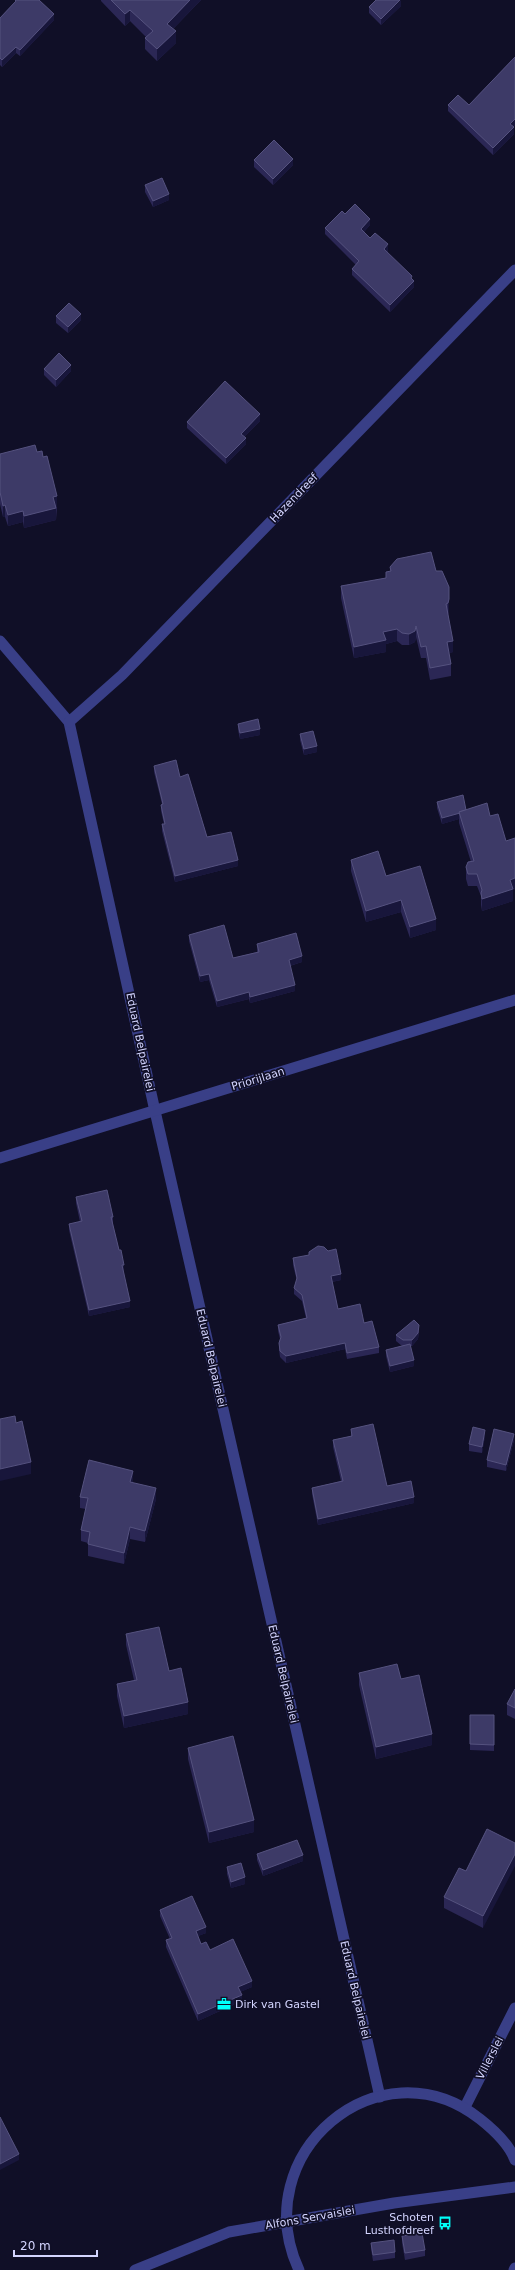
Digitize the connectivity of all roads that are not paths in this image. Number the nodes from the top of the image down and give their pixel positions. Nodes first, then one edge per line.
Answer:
1 (515, 270) edge
2 (0, 642) edge
3 (69, 722) junction
4 (515, 1000) edge
5 (155, 1111) junction
6 (0, 1158) edge
7 (515, 2008) edge
8 (380, 2097) junction
9 (465, 2108) junction
10 (515, 2160) edge
11 (515, 2187) edge
12 (286, 2222) junction
13 (135, 2270) edge
14 (299, 2270) edge

1 - 3 street, Hazendreef
2 - 3 street, Eduard Belpairelei
3 - 5 street, Eduard Belpairelei
4 - 5 street, Priorijlaan
5 - 6 street, Priorijlaan
5 - 8 street, Eduard Belpairelei
7 - 9 street, Villerslei
8 - 9 street
8 - 12 street
9 - 10 street
11 - 12 street, Alfons Servaislei
12 - 13 street, Alfons Servaislei
12 - 14 street

